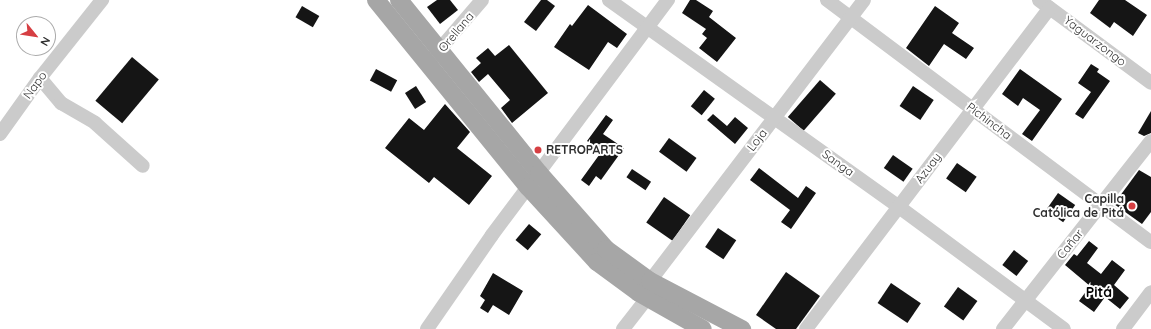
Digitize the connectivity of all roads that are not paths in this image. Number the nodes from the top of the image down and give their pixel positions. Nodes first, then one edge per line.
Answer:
1 (102, 0) edge
2 (376, 0) edge
3 (399, 0) edge
4 (482, 0) edge
5 (609, 0) edge
6 (668, 0) edge
7 (827, 0) edge
8 (864, 0) edge
9 (1045, 4) edge
10 (851, 17) junction
11 (648, 27) junction
12 (435, 56) junction
13 (40, 78) junction
14 (1151, 83) edge
15 (973, 109) junction
16 (774, 117) junction
17 (0, 134) edge
18 (1151, 141) edge
19 (143, 166) dead end
20 (539, 173) junction
21 (528, 187) junction
22 (899, 206) junction
23 (1101, 206) junction
24 (1151, 242) edge
25 (648, 289) junction
26 (1151, 292) edge
27 (1024, 300) junction
28 (427, 329) edge
29 (623, 329) edge
30 (703, 329) edge
31 (742, 329) edge
32 (806, 329) edge
33 (1003, 329) edge
34 (1064, 329) edge
35 (1123, 329) edge

1 - 13 street, Napo
2 - 12 main road
3 - 12 main road
4 - 12 street, Orellana
5 - 11 street, Sanga
6 - 11 street
7 - 10 street, Pichincha
8 - 10 street, Loja
9 - 14 street, Yaguarzongo
9 - 15 street, Azuay
10 - 15 street, Pichincha
10 - 16 street, Loja
11 - 16 street, Sanga
11 - 20 street
12 - 20 main road
12 - 21 main road
13 - 17 street, Napo
13 - 19 street
15 - 22 street, Azuay
15 - 23 street, Pichincha
16 - 22 street, Sanga
16 - 25 street, Loja
18 - 23 street, Cañar
20 - 21 street
20 - 25 main road
21 - 25 main road
21 - 28 street
22 - 27 street, Sanga
22 - 32 street, Azuay
23 - 24 street, Pichincha
23 - 27 street, Cañar
25 - 29 street, Loja
25 - 30 main road
25 - 31 main road
26 - 35 street
27 - 33 street, Cañar
27 - 34 street, Sanga

